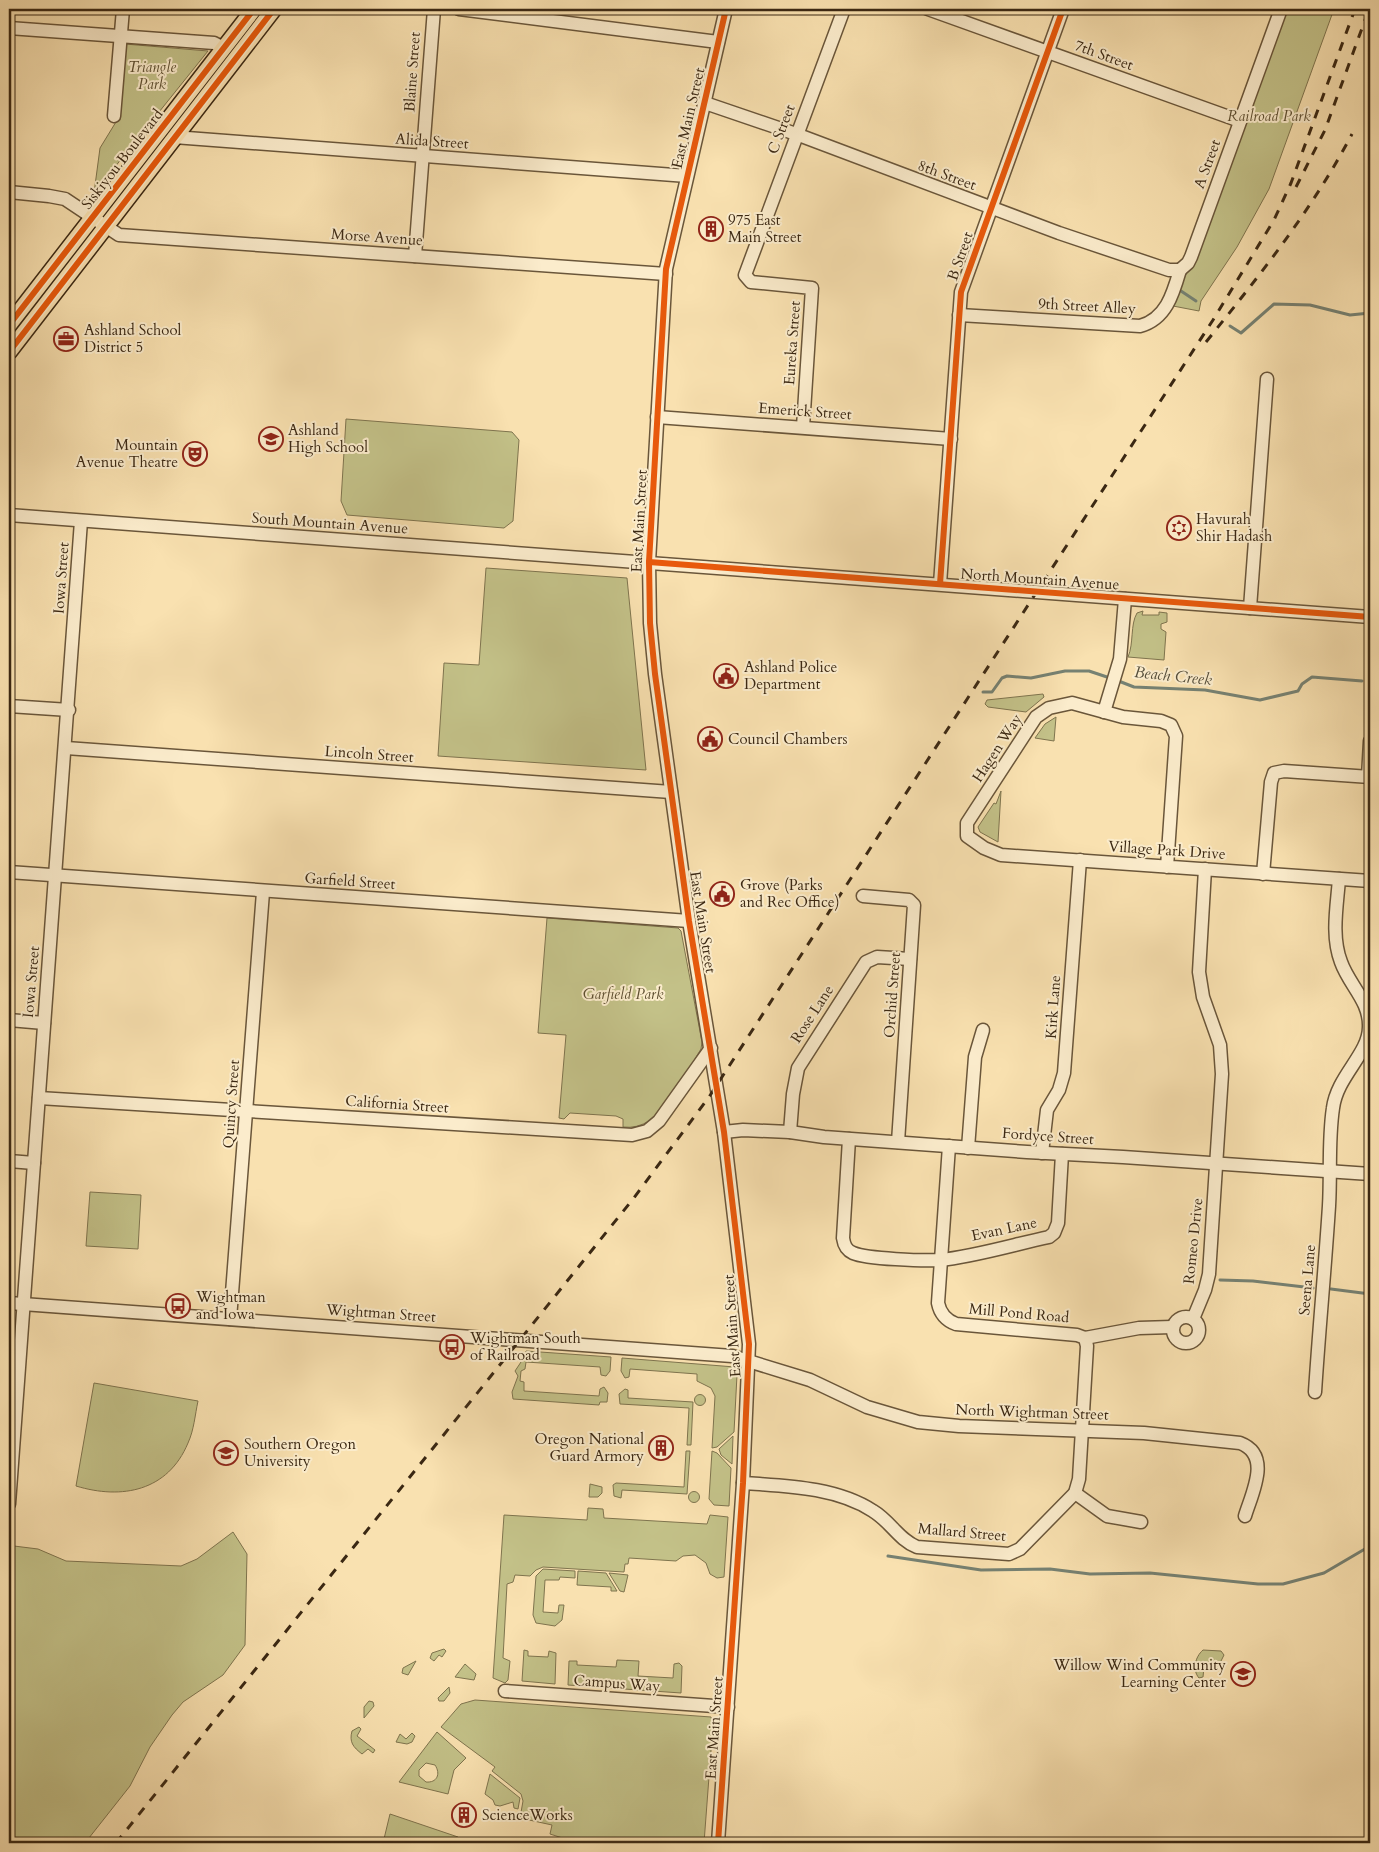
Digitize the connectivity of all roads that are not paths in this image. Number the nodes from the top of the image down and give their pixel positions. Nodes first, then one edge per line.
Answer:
1 (122, 9) edge
2 (254, 9) edge
3 (274, 9) edge
4 (434, 9) edge
5 (459, 9) edge
6 (726, 9) edge
7 (844, 9) edge
8 (928, 9) edge
9 (1063, 9) edge
10 (1280, 9) edge
11 (9, 28) edge
12 (120, 36) junction
13 (718, 42) junction
14 (224, 48) junction
15 (1048, 52) junction
16 (705, 103) junction
17 (114, 116) dead end
18 (1240, 121) junction
19 (796, 134) junction
20 (174, 137) junction
21 (422, 157) junction
22 (687, 176) junction
23 (9, 192) edge
24 (990, 207) junction
25 (92, 218) junction
26 (105, 228) junction
27 (415, 256) junction
28 (748, 261) joint
29 (1180, 270) junction
30 (666, 274) junction
31 (959, 315) junction
32 (9, 325) edge
33 (9, 352) edge
34 (1267, 379) dead end
35 (657, 417) junction
36 (802, 427) junction
37 (951, 439) junction
38 (9, 515) edge
39 (81, 521) junction
40 (649, 562) junction
41 (940, 584) junction
42 (1125, 598) junction
43 (1250, 608) junction
44 (1370, 617) edge
45 (9, 706) edge
46 (69, 710) junction
47 (1104, 712) junction
48 (1370, 741) edge
49 (66, 748) junction
50 (1369, 777) edge
51 (671, 792) junction
52 (967, 836) joint
53 (1080, 860) junction
54 (1167, 867) junction
55 (1205, 869) junction
56 (9, 872) edge
57 (1263, 874) junction
58 (56, 876) junction
59 (1339, 879) junction
60 (1370, 881) edge
61 (263, 892) junction
62 (863, 896) dead end
63 (689, 922) junction
64 (910, 959) junction
65 (9, 1020) edge
66 (44, 1023) junction
67 (984, 1030) dead end
68 (711, 1048) junction
69 (39, 1098) junction
70 (247, 1111) junction
71 (724, 1132) junction
72 (790, 1132) junction
73 (849, 1139) junction
74 (898, 1142) junction
75 (949, 1146) junction
76 (968, 1148) junction
77 (1042, 1153) junction
78 (1062, 1154) junction
79 (9, 1161) edge
80 (34, 1163) junction
81 (1215, 1163) junction
82 (1328, 1172) junction
83 (1370, 1174) edge
84 (941, 1260) junction
85 (9, 1303) edge
86 (24, 1304) junction
87 (230, 1319) junction
88 (1193, 1319) junction
89 (1172, 1328) junction
90 (1085, 1338) junction
91 (750, 1362) junction
92 (1315, 1392) dead end
93 (1081, 1431) junction
94 (743, 1483) junction
95 (1075, 1493) junction
96 (9, 1504) edge
97 (1245, 1516) dead end
98 (1141, 1522) dead end
99 (505, 1691) dead end
100 (728, 1707) junction
101 (718, 1843) edge

1 - 12 street
2 - 14 main road, Siskiyou Boulevard
3 - 20 main road, Siskiyou Boulevard
4 - 21 street, Blaine Street
5 - 13 street
6 - 13 street, East Main Street
7 - 19 street, C Street
8 - 15 street, 7th Street
9 - 15 street, B Street
10 - 18 street, A Street
11 - 12 street
12 - 14 street
12 - 17 street
13 - 16 street, East Main Street
14 - 25 main road, Siskiyou Boulevard
15 - 18 street, 7th Street
15 - 24 street, B Street
16 - 19 street, 8th Street
16 - 22 street, East Main Street
18 - 29 street, A Street
19 - 24 street, 8th Street
19 - 28 street, C Street
20 - 21 street, Alida Street
20 - 26 main road, Siskiyou Boulevard
21 - 22 street, Alida Street
21 - 27 street, Blaine Street
22 - 30 street, East Main Street
23 - 25 street, Morse Avenue
24 - 29 street, 8th Street
24 - 31 street, B Street
25 - 26 street, Morse Avenue
25 - 32 main road, Siskiyou Boulevard
26 - 27 street, Morse Avenue
26 - 33 main road, Siskiyou Boulevard
27 - 30 street, Morse Avenue
28 - 36 street, Eureka Street
29 - 31 street, 9th Street Alley
30 - 35 street, East Main Street
31 - 37 street, B Street
34 - 43 street
35 - 36 street, Emerick Street
35 - 40 street, East Main Street
36 - 37 street, Emerick Street
37 - 41 street, B Street
38 - 39 street, South Mountain Avenue
39 - 40 street, South Mountain Avenue
39 - 46 street, Iowa Street
40 - 41 street, North Mountain Avenue
40 - 51 street, East Main Street
41 - 42 street, North Mountain Avenue
42 - 43 street, North Mountain Avenue
42 - 47 street
43 - 44 street, North Mountain Avenue
45 - 46 street
46 - 49 street, Iowa Street
47 - 52 street, Hagen Way
47 - 54 street, Hagen Way
48 - 50 street
49 - 51 street, Lincoln Street
49 - 58 street, Iowa Street
50 - 57 street
51 - 63 street, East Main Street
52 - 53 street, Village Park Drive
53 - 54 street, Village Park Drive
53 - 77 street, Kirk Lane
54 - 55 street, Village Park Drive
55 - 57 street, Village Park Drive
55 - 81 street, Romeo Drive
56 - 58 street, Garfield Street
57 - 59 street, Village Park Drive
58 - 61 street, Garfield Street
58 - 66 street, Iowa Street
59 - 60 street, Village Park Drive
59 - 82 street, Seena Lane
61 - 63 street, Garfield Street
61 - 70 street, Quincy Street
62 - 64 street, Orchid Street
63 - 68 street, East Main Street
64 - 72 street, Rose Lane
64 - 74 street, Orchid Street
65 - 66 street
66 - 69 street, Iowa Street
67 - 76 street
68 - 70 street, California Street
68 - 71 street, East Main Street
69 - 70 street, California Street
69 - 80 street, Iowa Street
70 - 87 street, Quincy Street
71 - 72 street, Fordyce Street
71 - 91 street, East Main Street
72 - 73 street, Fordyce Street
73 - 74 street, Fordyce Street
73 - 84 street
74 - 75 street, Fordyce Street
75 - 76 street, Fordyce Street
75 - 84 street, Mill Pond Road
76 - 77 street, Fordyce Street
77 - 78 street, Fordyce Street
78 - 81 street, Fordyce Street
78 - 84 street, Evan Lane
79 - 80 street
80 - 86 street, Iowa Street
81 - 82 street, Fordyce Street
81 - 88 street, Romeo Drive
82 - 83 street, Fordyce Street
82 - 92 street, Seena Lane
84 - 90 street, Mill Pond Road
85 - 86 street, Wightman Street
86 - 87 street, Wightman Street
86 - 96 street, Iowa Street
87 - 91 street, Wightman Street
88 - 89 street
88 - 89 street, Romeo Drive
89 - 90 street
90 - 93 street, Mill Pond Road
91 - 93 street, North Wightman Street
91 - 94 street, East Main Street
93 - 95 street, Mill Pond Road
93 - 97 street, North Wightman Street
94 - 95 street, Mallard Street
94 - 100 street, East Main Street
95 - 98 street
99 - 100 street, Campus Way
100 - 101 street, East Main Street

